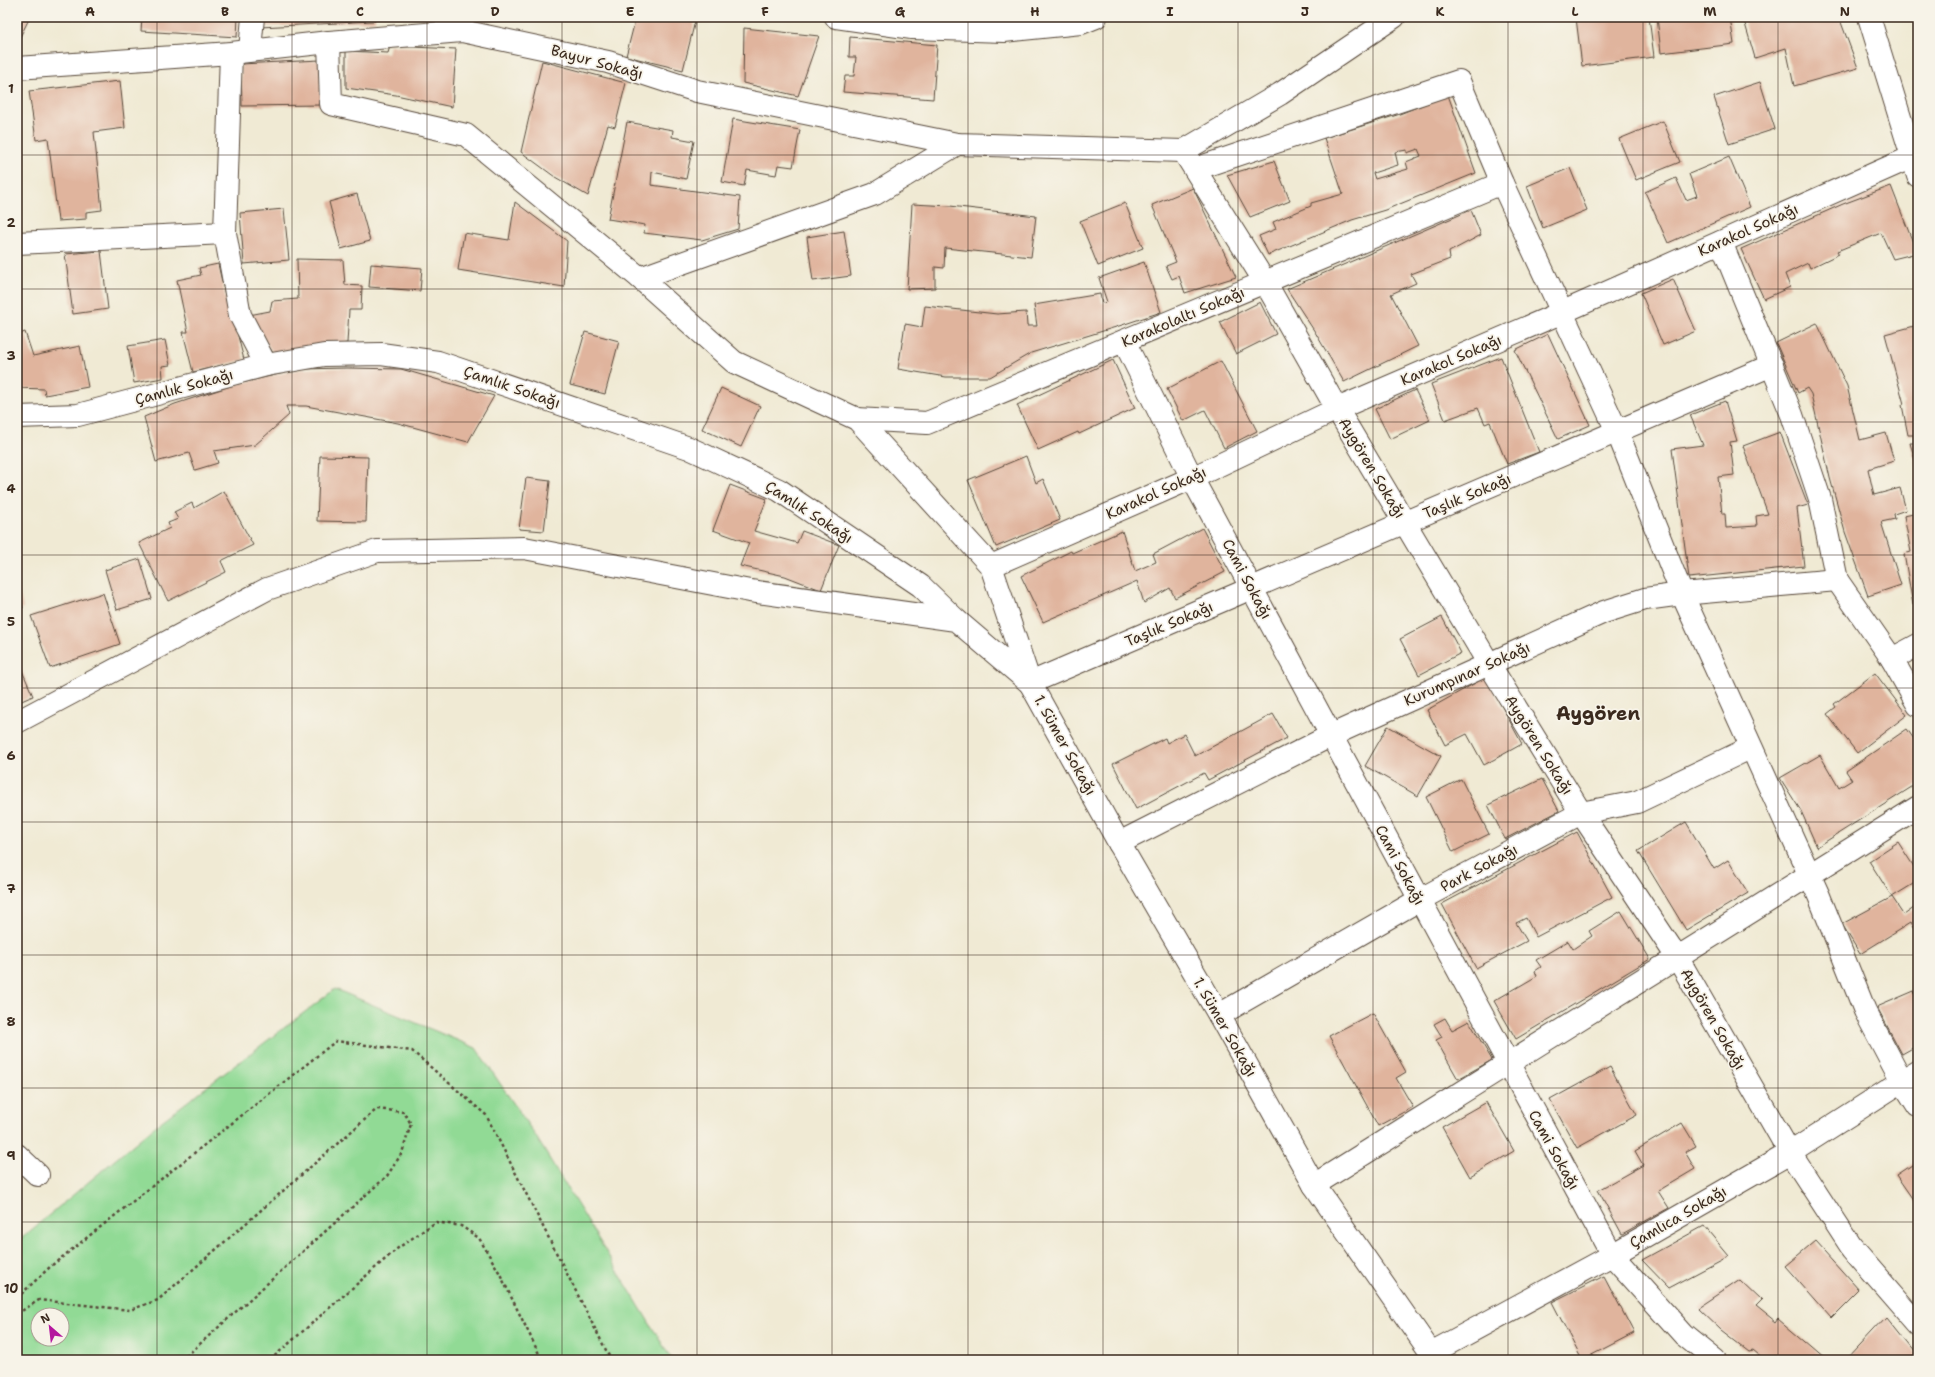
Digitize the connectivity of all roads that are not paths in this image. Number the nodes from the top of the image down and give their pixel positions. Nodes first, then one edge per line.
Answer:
1 (253, 17) edge
2 (836, 17) edge
3 (1096, 17) edge
4 (1394, 17) edge
5 (1869, 17) edge
6 (329, 42) junction
7 (241, 52) junction
8 (17, 68) edge
9 (958, 144) junction
10 (1183, 151) junction
11 (1915, 166) edge
12 (1195, 169) junction
13 (1502, 183) junction
14 (225, 233) junction
15 (1721, 242) junction
16 (17, 243) edge
17 (640, 278) junction
18 (1265, 282) junction
19 (1562, 312) junction
20 (1124, 342) junction
21 (266, 365) junction
22 (1772, 365) junction
23 (1337, 409) junction
24 (17, 417) edge
25 (857, 419) junction
26 (1617, 431) junction
27 (1192, 478) junction
28 (1405, 523) junction
29 (992, 566) junction
30 (1837, 580) junction
31 (1251, 589) junction
32 (1682, 594) junction
33 (956, 620) junction
34 (1918, 645) edge
35 (1892, 659) junction
36 (1489, 664) junction
37 (1030, 684) junction
38 (1918, 705) edge
39 (17, 722) edge
40 (1332, 735) junction
41 (1750, 748) junction
42 (1918, 807) edge
43 (1581, 814) junction
44 (1119, 843) junction
45 (1809, 876) junction
46 (1419, 900) junction
47 (1677, 957) junction
48 (1219, 1015) junction
49 (1507, 1063) junction
50 (1910, 1076) edge
51 (1918, 1106) edge
52 (1790, 1153) junction
53 (17, 1155) edge
54 (38, 1175) dead end
55 (1314, 1185) junction
56 (1612, 1255) junction
57 (1918, 1324) edge
58 (1434, 1357) edge
59 (1715, 1360) edge

1 - 7 street
2 - 3 street
4 - 10 street
5 - 11 street
6 - 7 street, Bayur Sokağı
6 - 9 street, Bayur Sokağı
6 - 17 street
7 - 8 street, Bayur Sokağı
7 - 14 street
9 - 10 street, Bayur Sokağı
9 - 17 street
10 - 12 street, Aygören Sokağı
11 - 15 street, Karakol Sokağı
12 - 13 street
12 - 18 street, Aygören Sokağı
13 - 18 street, Karakolaltı Sokağı
13 - 19 street
14 - 16 street
14 - 21 street
15 - 19 street, Karakol Sokağı
15 - 22 street
17 - 25 street
18 - 20 street, Karakolaltı Sokağı
18 - 23 street, Aygören Sokağı
19 - 23 street, Karakol Sokağı
19 - 26 street
20 - 25 street, Karakolaltı Sokağı
20 - 27 street, Cami Sokağı
21 - 24 street, Çamlık Sokağı
21 - 33 street, Çamlık Sokağı
22 - 26 street, Taşlık Sokağı
22 - 30 street
23 - 27 street, Karakol Sokağı
23 - 28 street, Aygören Sokağı
25 - 29 street
26 - 28 street, Taşlık Sokağı
26 - 32 street
27 - 29 street, Karakol Sokağı
27 - 31 street, Cami Sokağı
28 - 31 street, Taşlık Sokağı
28 - 36 street, Aygören Sokağı
29 - 37 street
30 - 32 street, Kurumpınar Sokağı
30 - 35 street
31 - 37 street, Taşlık Sokağı
31 - 40 street, Cami Sokağı
32 - 36 street, Kurumpınar Sokağı
32 - 41 street
33 - 37 street, Çamlık Sokağı
33 - 39 street
34 - 35 street
35 - 38 street
36 - 40 street, Kurumpınar Sokağı
36 - 43 street, Aygören Sokağı
37 - 44 street, 1. Sümer Sokağı
40 - 44 street, Kurumpınar Sokağı
40 - 46 street, Cami Sokağı
41 - 43 street, Park Sokağı
41 - 45 street
42 - 45 street
43 - 46 street, Park Sokağı
43 - 47 street, Aygören Sokağı
44 - 48 street, 1. Sümer Sokağı
45 - 47 street
45 - 50 street
46 - 48 street, Park Sokağı
46 - 49 street, Cami Sokağı
47 - 49 street
47 - 52 street, Aygören Sokağı
48 - 55 street, 1. Sümer Sokağı
49 - 55 street
49 - 56 street, Cami Sokağı
50 - 51 street
50 - 52 street, Çamlıca Sokağı
52 - 56 street, Çamlıca Sokağı
52 - 57 street, Aygören Sokağı
53 - 54 street
55 - 58 street, 1. Sümer Sokağı
56 - 58 street, Çamlıca Sokağı
56 - 59 street, Cami Sokağı

